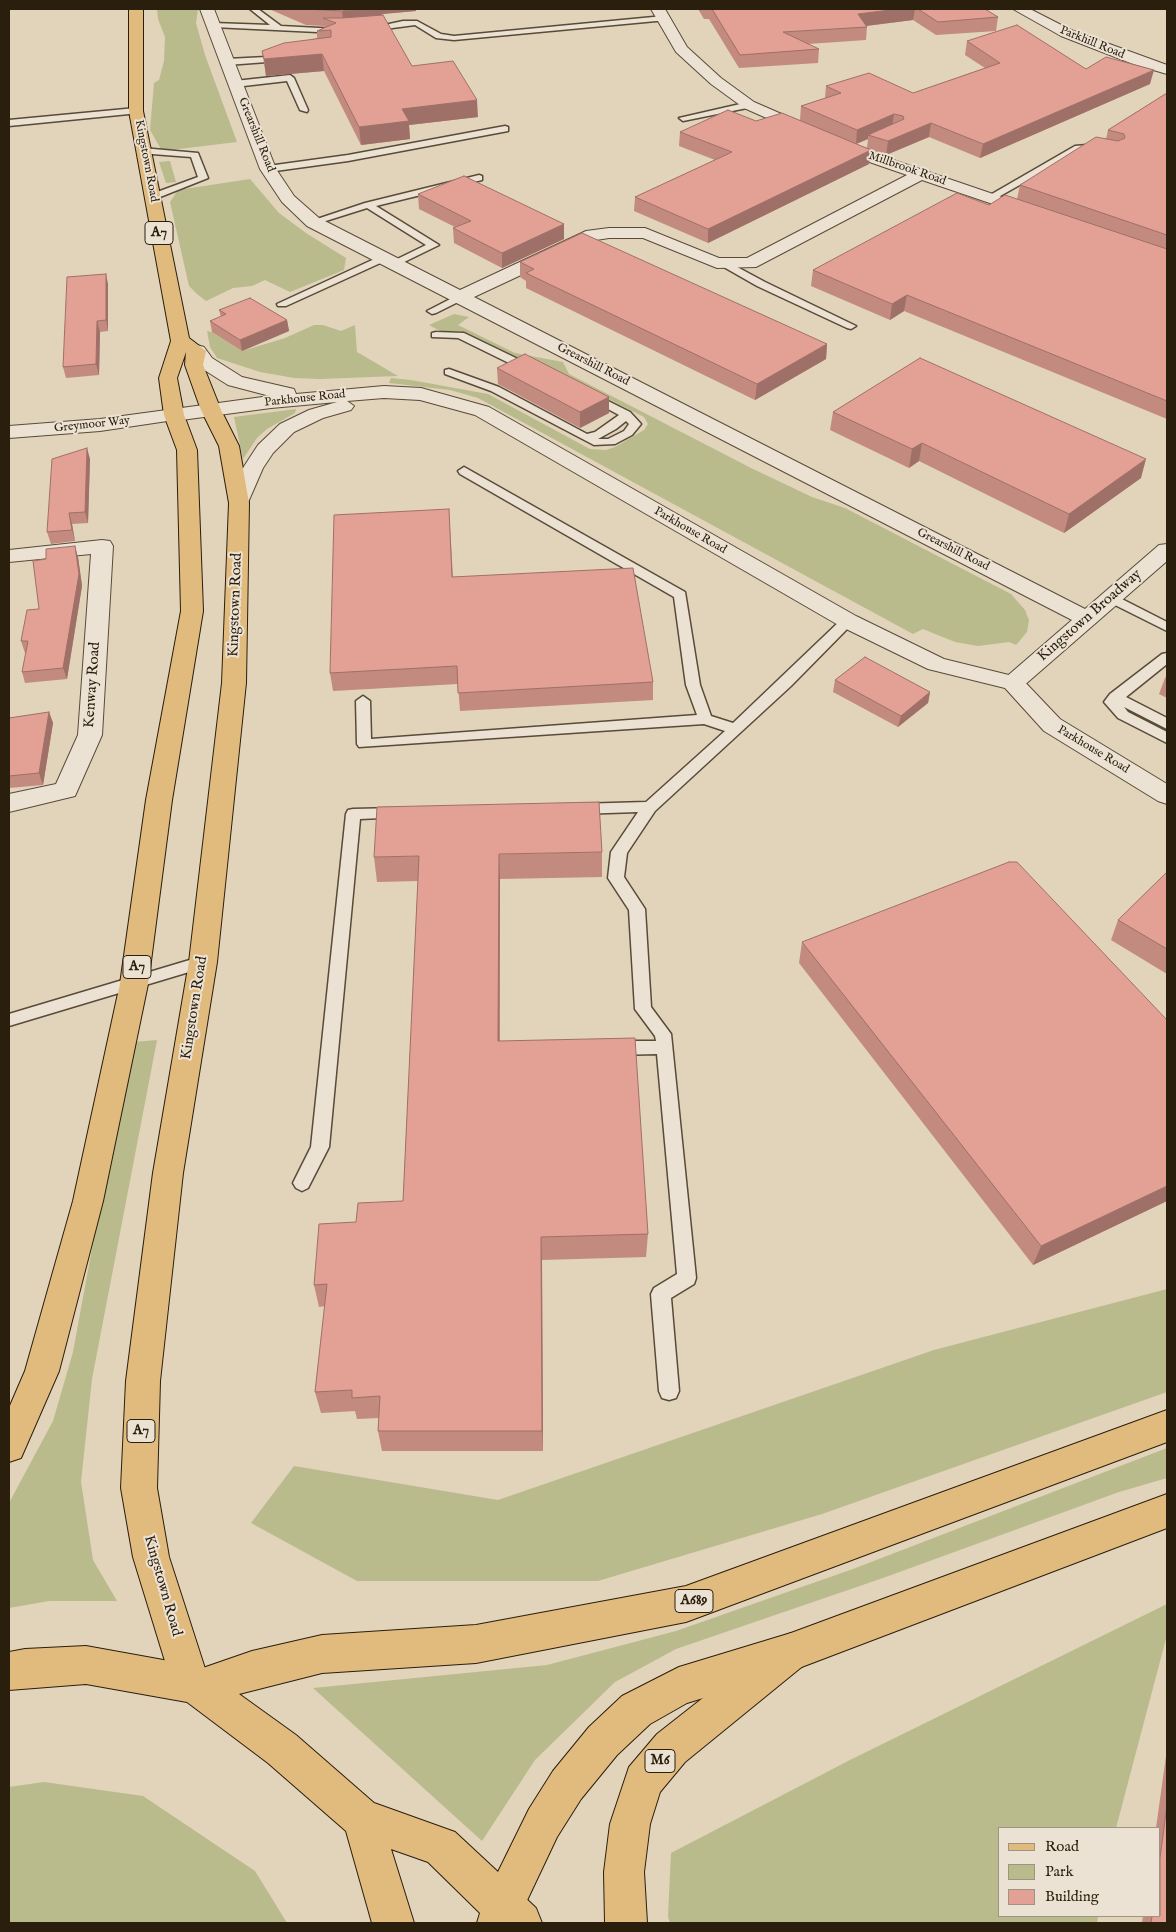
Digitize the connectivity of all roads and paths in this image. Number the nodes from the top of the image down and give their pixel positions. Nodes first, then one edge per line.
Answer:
1 (136, 9) edge
2 (254, 9) edge
3 (1020, 9) edge
4 (661, 13) edge
5 (615, 15) dead end
6 (210, 17) edge
7 (625, 22) junction
8 (280, 29) junction
9 (363, 29) edge
10 (344, 31) edge
11 (292, 53) edge
12 (227, 62) junction
13 (1167, 70) edge
14 (235, 84) junction
15 (749, 105) junction
16 (304, 110) dead end
17 (136, 111) junction
18 (682, 118) dead end
19 (9, 124) edge
20 (505, 129) dead end
21 (1107, 149) edge
22 (142, 151) junction
23 (268, 169) junction
24 (921, 174) junction
25 (478, 178) dead end
26 (152, 197) junction
27 (990, 198) junction
28 (368, 205) junction
29 (1046, 218) edge
30 (313, 222) junction
31 (388, 261) junction
32 (726, 264) junction
33 (460, 297) junction
34 (282, 304) dead end
35 (432, 311) dead end
36 (851, 326) dead end
37 (436, 335) dead end
38 (188, 346) junction
39 (449, 372) dead end
40 (547, 372) edge
41 (579, 389) edge
42 (422, 394) junction
43 (344, 395) junction
44 (211, 410) junction
45 (626, 414) joint
46 (174, 415) junction
47 (9, 432) edge
48 (585, 438) joint
49 (464, 471) dead end
50 (239, 503) junction
51 (1167, 550) edge
52 (9, 556) edge
53 (1112, 598) junction
54 (1088, 619) junction
55 (848, 621) junction
56 (1167, 627) edge
57 (1167, 657) edge
58 (1013, 683) junction
59 (1115, 697) junction
60 (363, 701) dead end
61 (705, 719) junction
62 (1167, 724) edge
63 (735, 729) junction
64 (1167, 738) edge
65 (1167, 796) edge
66 (9, 803) edge
67 (650, 807) junction
68 (559, 809) edge
69 (412, 813) edge
70 (203, 962) junction
71 (134, 984) junction
72 (9, 1020) edge
73 (665, 1047) junction
74 (598, 1048) edge
75 (302, 1183) dead end
76 (669, 1391) dead end
77 (1167, 1426) edge
78 (9, 1446) edge
79 (1167, 1511) edge
80 (791, 1652) junction
81 (9, 1671) edge
82 (195, 1686) junction
83 (362, 1819) junction
84 (507, 1918) edge
85 (392, 1923) edge
86 (626, 1923) edge

1 - 17 main road, Kingstown Road / A7
2 - 8 lane
3 - 13 street, Parkhill Road
4 - 7 lane
4 - 15 street, Millbrook Road
5 - 7 lane
6 - 8 lane
6 - 12 street, Grearshill Road
7 - 9 lane
8 - 10 lane
11 - 12 lane
12 - 14 street, Grearshill Road
14 - 16 lane
14 - 23 street, Grearshill Road
15 - 18 lane
15 - 24 street, Millbrook Road
17 - 19 lane
17 - 22 main road, Kingstown Road / A7
20 - 23 lane
21 - 27 lane
22 - 26 main road, Kingstown Road / A7
22 - 26 lane
23 - 30 street, Grearshill Road
24 - 27 street, Millbrook Road
24 - 32 street
25 - 28 lane
26 - 38 main road, Kingstown Road / A7
27 - 29 street, Millbrook Road
28 - 30 lane
28 - 31 lane
30 - 31 street, Grearshill Road
31 - 33 street, Grearshill Road
31 - 34 lane
32 - 33 street
32 - 36 lane
33 - 35 lane
33 - 54 street, Grearshill Road
37 - 40 lane
38 - 43 street
38 - 44 main road, Kingstown Road / A7
38 - 46 main road, Kingstown Road / A7
39 - 48 lane
41 - 45 lane
42 - 43 street, Parkhouse Road
42 - 50 street
42 - 55 street, Parkhouse Road
43 - 44 street, Parkhouse Road
44 - 46 street, Parkhouse Road
44 - 50 main road, Kingstown Road / A7
45 - 48 lane
46 - 47 street, Greymoor Way
46 - 71 main road, Kingstown Road / A7
49 - 61 lane
50 - 70 main road, Kingstown Road / A7
51 - 53 street, Kingstown Broadway
52 - 66 street, Kenway Road
53 - 54 street, Kingstown Broadway
53 - 56 lane
54 - 58 street, Kingstown Broadway
55 - 58 street, Parkhouse Road
55 - 63 lane
57 - 59 lane
58 - 65 street, Parkhouse Road
59 - 62 lane
59 - 64 lane
60 - 61 lane
61 - 63 lane
63 - 67 lane
67 - 68 lane
67 - 73 lane
69 - 75 lane
70 - 71 lane
70 - 82 main road, Kingstown Road / A7
71 - 72 lane
71 - 78 main road, Kingstown Road / A7
73 - 74 lane
73 - 76 lane
77 - 82 main road, A689
79 - 80 main road
80 - 84 main road
80 - 86 main road, M6
81 - 82 main road
82 - 83 main road
83 - 84 main road
83 - 85 main road

